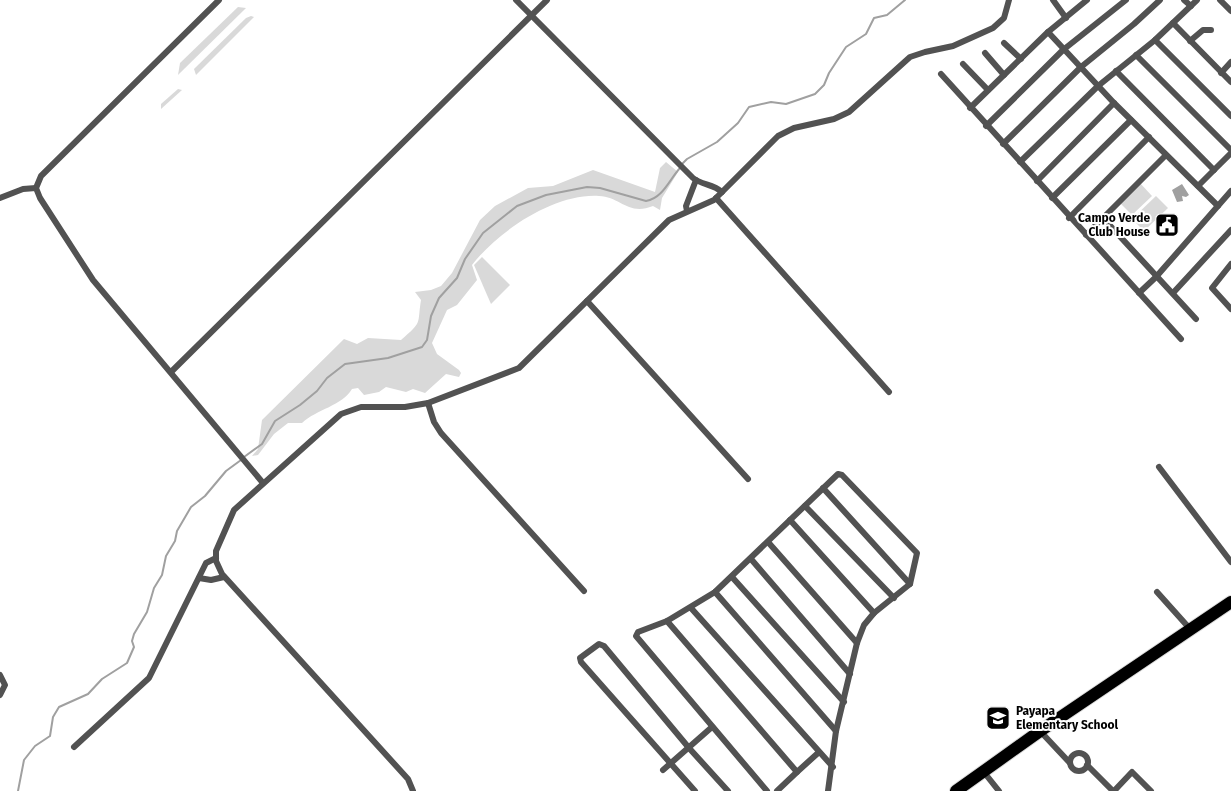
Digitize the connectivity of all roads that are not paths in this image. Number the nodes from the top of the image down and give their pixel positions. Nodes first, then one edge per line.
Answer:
1 (219, 0) edge
2 (516, 0) edge
3 (547, 0) edge
4 (1009, 0) edge
5 (1053, 0) edge
6 (1126, 0) edge
7 (1160, 0) edge
8 (1184, 0) edge
9 (1197, 0) edge
10 (1220, 0) edge
11 (1085, 1) edge
12 (1190, 6) junction
13 (1231, 11) edge
14 (531, 15) junction
15 (1066, 18) junction
16 (1173, 23) junction
17 (1211, 30) dead end
18 (1048, 32) junction
19 (1154, 40) junction
20 (1190, 41) junction
21 (1004, 43) dead end
22 (1063, 50) junction
23 (985, 53) dead end
24 (1136, 55) junction
25 (1021, 59) junction
26 (1231, 62) edge
27 (963, 64) dead end
28 (1081, 67) junction
29 (1116, 70) junction
30 (1222, 73) junction
31 (941, 74) dead end
32 (1004, 75) junction
33 (1231, 82) edge
34 (1098, 86) junction
35 (988, 90) junction
36 (1114, 103) junction
37 (970, 108) junction
38 (1231, 116) edge
39 (1132, 120) junction
40 (986, 126) junction
41 (1149, 137) junction
42 (1003, 144) junction
43 (1231, 152) edge
44 (1166, 155) junction
45 (1020, 162) junction
46 (1214, 170) junction
47 (696, 180) junction
48 (1036, 181) junction
49 (1198, 186) junction
50 (36, 188) junction
51 (1231, 191) edge
52 (722, 192) junction
53 (0, 198) edge
54 (716, 198) junction
55 (1052, 198) junction
56 (1218, 206) junction
57 (687, 211) junction
58 (1069, 218) junction
59 (1103, 218) junction
60 (1231, 230) edge
61 (1086, 235) junction
62 (1231, 264) edge
63 (1156, 277) junction
64 (1139, 292) junction
65 (1173, 293) junction
66 (587, 301) junction
67 (1231, 309) edge
68 (1196, 319) dead end
69 (1180, 339) dead end
70 (170, 372) junction
71 (889, 392) dead end
72 (428, 403) junction
73 (1159, 467) dead end
74 (748, 479) dead end
75 (263, 483) junction
76 (823, 488) junction
77 (805, 506) junction
78 (790, 520) junction
79 (768, 542) junction
80 (216, 558) junction
81 (751, 559) junction
82 (1231, 562) edge
83 (224, 577) junction
84 (199, 578) junction
85 (732, 578) junction
86 (910, 584) junction
87 (584, 591) dead end
88 (715, 592) junction
89 (1157, 592) dead end
90 (894, 598) junction
91 (1231, 602) edge
92 (691, 608) junction
93 (874, 613) junction
94 (667, 621) junction
95 (1191, 630) junction
96 (856, 643) junction
97 (850, 674) junction
98 (0, 675) edge
99 (0, 695) edge
100 (844, 702) junction
101 (712, 727) junction
102 (1040, 731) junction
103 (836, 732) junction
104 (74, 747) dead end
105 (689, 748) junction
106 (818, 753) junction
107 (670, 763) junction
108 (1070, 763) junction
109 (1087, 765) junction
110 (833, 767) junction
111 (663, 770) dead end
112 (983, 771) junction
113 (797, 772) junction
114 (413, 791) edge
115 (695, 791) edge
116 (728, 791) edge
117 (768, 791) edge
118 (777, 791) edge
119 (828, 791) edge
120 (956, 791) edge
121 (999, 791) edge
122 (1114, 791) edge
123 (1151, 791) edge

1 - 50 street
2 - 14 street
3 - 14 street
4 - 52 street
5 - 15 street
6 - 22 street
7 - 28 street
8 - 12 street
9 - 12 street
10 - 13 street
11 - 15 street
12 - 16 street
14 - 47 street
14 - 70 street
15 - 18 street
16 - 19 street
16 - 20 street
17 - 20 street
18 - 22 street
18 - 25 street
19 - 24 street
19 - 38 street
20 - 30 street
21 - 25 street
22 - 28 street
22 - 40 street
23 - 32 street
24 - 29 street
24 - 43 street
25 - 32 street
26 - 30 street
27 - 35 street
28 - 34 street
28 - 42 street
29 - 34 street
29 - 46 street
30 - 33 street
31 - 37 street
32 - 35 street
34 - 36 street
34 - 45 street
35 - 37 street
36 - 39 street
36 - 48 street
37 - 40 street
39 - 41 street
39 - 55 street
40 - 42 street
41 - 44 street
41 - 58 street
42 - 45 street
43 - 46 street
44 - 49 street
44 - 59 street
45 - 48 street
46 - 49 street
47 - 52 street
47 - 57 street
48 - 55 street
49 - 56 street
50 - 53 street
50 - 70 street
51 - 56 street
52 - 54 street
54 - 57 street
54 - 71 street
55 - 58 street
56 - 63 street
57 - 66 street
58 - 61 street
59 - 61 street
59 - 63 street
60 - 65 street
61 - 64 street
62 - 67 street
63 - 64 street
63 - 65 street
64 - 69 street
65 - 68 street
66 - 72 street
66 - 74 street
70 - 75 street
72 - 75 street
72 - 87 street
73 - 82 street
75 - 80 street
76 - 77 street
76 - 86 street
76 - 86 street
77 - 78 street
77 - 90 street
78 - 79 street
78 - 93 street
79 - 81 street
79 - 96 street
80 - 83 street
80 - 84 street
81 - 85 street
81 - 97 street
83 - 84 street
83 - 114 street
84 - 104 street
85 - 88 street
85 - 100 street
86 - 90 street
88 - 92 street
88 - 103 street
89 - 95 street
90 - 93 street
91 - 95 highway
92 - 94 street
92 - 106 street
93 - 96 street
94 - 101 street
94 - 113 street
95 - 102 highway
96 - 97 street
97 - 100 street
98 - 99 street
100 - 103 street
101 - 105 street
101 - 117 street
102 - 108 street
102 - 112 highway
103 - 110 street
105 - 107 street
105 - 107 street
105 - 116 street
106 - 110 street
106 - 113 street
107 - 111 street
107 - 115 street
108 - 109 street
108 - 109 street
109 - 122 street
110 - 119 street
112 - 120 highway
112 - 121 street
113 - 118 street
122 - 123 street

